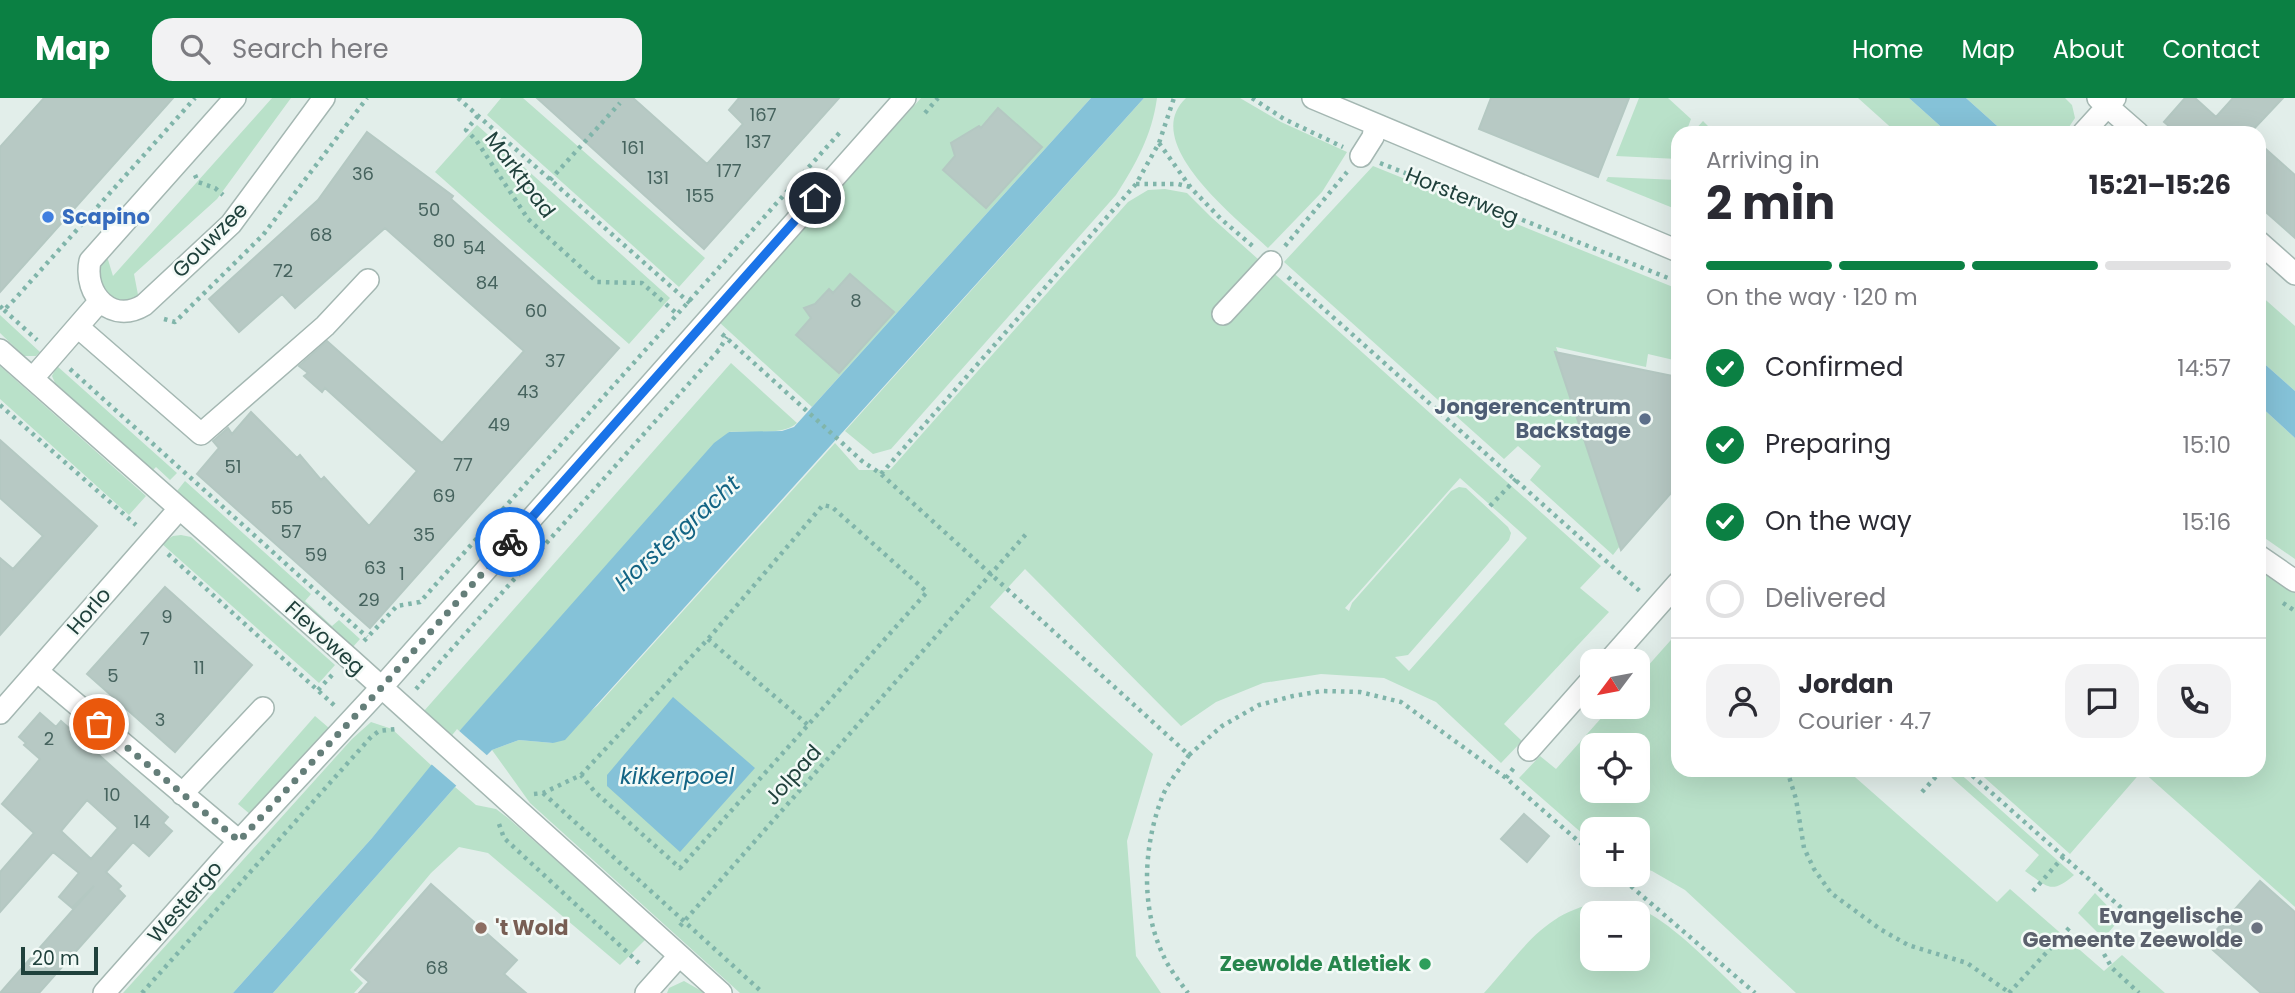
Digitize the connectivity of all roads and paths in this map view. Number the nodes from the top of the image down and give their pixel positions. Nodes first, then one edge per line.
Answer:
1 (195, 98) edge
2 (235, 98) edge
3 (324, 98) edge
4 (458, 98) edge
5 (905, 98) edge
6 (1174, 98) edge
7 (1252, 98) edge
8 (1313, 98) edge
9 (2107, 101) edge
10 (620, 103) dead end
11 (478, 116) junction
12 (1375, 125) junction
13 (2088, 126) edge
14 (2130, 126) edge
15 (843, 129) dead end
16 (156, 143) junction
17 (1159, 143) junction
18 (186, 153) junction
19 (1361, 156) junction
20 (550, 180) junction
21 (1136, 184) junction
22 (1191, 188) junction
23 (231, 224) junction
24 (263, 235) dead end
25 (1671, 248) edge
26 (2266, 248) edge
27 (1270, 262) junction
28 (2295, 274) edge
29 (1671, 279) edge
30 (368, 280) dead end
31 (30, 283) junction
32 (36, 288) dead end
33 (687, 301) junction
34 (99, 302) junction
35 (2, 308) edge
36 (676, 313) junction
37 (1223, 314) dead end
38 (702, 325) junction
39 (78, 327) junction
40 (726, 338) junction
41 (0, 349) edge
42 (718, 351) junction
43 (54, 355) junction
44 (33, 378) junction
45 (0, 405) edge
46 (881, 474) junction
47 (1516, 479) junction
48 (1490, 506) dead end
49 (179, 509) junction
50 (1027, 533) dead end
51 (152, 539) junction
52 (2266, 561) edge
53 (991, 576) junction
54 (2295, 581) edge
55 (1671, 591) edge
56 (1657, 606) junction
57 (367, 637) junction
58 (708, 639) junction
59 (1619, 649) edge
60 (348, 657) junction
61 (37, 671) junction
62 (381, 688) junction
63 (318, 691) junction
64 (1580, 693) edge
65 (410, 695) dead end
66 (263, 708) dead end
67 (0, 713) edge
68 (351, 720) junction
69 (808, 725) junction
70 (1529, 750) dead end
71 (1189, 755) junction
72 (582, 775) junction
73 (1789, 777) edge
74 (1936, 777) edge
75 (1974, 777) edge
76 (1922, 792) dead end
77 (543, 793) junction
78 (182, 794) junction
79 (526, 795) dead end
80 (498, 819) dead end
81 (239, 841) junction
82 (1580, 843) edge
83 (2064, 856) junction
84 (1632, 887) edge
85 (2033, 891) dead end
86 (2135, 920) dead end
87 (684, 922) junction
88 (2072, 925) dead end
89 (663, 941) junction
90 (2104, 954) dead end
91 (679, 956) junction
92 (641, 965) junction
93 (633, 975) dead end
94 (104, 993) edge
95 (142, 993) edge
96 (646, 993) edge
97 (721, 993) edge
98 (763, 993) edge
99 (1188, 993) edge
100 (1755, 993) edge
101 (2010, 993) edge
102 (2139, 993) edge

1 - 16 path
2 - 18 street
3 - 23 street, Gouwzee
4 - 11 path, Marktpad
5 - 38 street, Westergo
6 - 17 path
7 - 19 path, Horsterweg
8 - 12 street, Horsterweg
9 - 13 street
9 - 14 street
10 - 20 path
11 - 20 path, Marktpad
11 - 36 path, Marktpad
12 - 19 street
12 - 25 street, Horsterweg
15 - 33 path
16 - 18 path
16 - 31 path
17 - 21 path
17 - 22 path
18 - 23 path
18 - 34 street
19 - 27 path
19 - 29 path, Horsterweg
20 - 33 path, Marktpad
21 - 22 path
21 - 46 path
22 - 27 path
23 - 24 path
23 - 34 street, Gouwzee
26 - 28 street
27 - 37 street
27 - 47 path
30 - 39 street
31 - 32 path
31 - 35 path
33 - 36 path
33 - 38 path, Marktpad
34 - 39 street
35 - 43 path
36 - 38 path, Marktpad
36 - 57 path
38 - 40 path
38 - 42 path, Marktpad
38 - 62 street, Westergo
39 - 43 street
40 - 42 path
40 - 46 path
41 - 44 street, Flevoweg
42 - 65 path
43 - 44 street
43 - 57 path
44 - 49 street, Flevoweg
45 - 51 path
46 - 53 path
47 - 48 path
47 - 56 path
49 - 51 street, Horlo
49 - 60 street, Flevoweg
50 - 53 path, Jolpad
51 - 61 street, Horlo
51 - 63 path
52 - 54 street
53 - 71 path
53 - 87 path, Jolpad
55 - 56 street
56 - 59 street
57 - 60 path
58 - 69 path
58 - 69 path
58 - 72 path
60 - 62 street, Flevoweg
60 - 63 path
61 - 67 street, Horlo
61 - 78 street
62 - 68 street, Westergo
62 - 89 street, Flevoweg
63 - 68 path
64 - 70 street
66 - 78 street
68 - 81 street, Westergo
68 - 95 path
69 - 72 path
71 - 82 path
71 - 99 path
72 - 77 path
73 - 101 path
74 - 76 path
75 - 83 path
77 - 79 path
77 - 87 path
78 - 81 street
80 - 92 path
81 - 94 street, Westergo
83 - 85 path
83 - 86 path
84 - 100 path
87 - 89 path, Jolpad
87 - 98 path
88 - 101 path
89 - 91 street, Flevoweg
89 - 92 path, Jolpad
90 - 102 path
91 - 96 street
91 - 97 street, Flevoweg
92 - 93 path, Jolpad

